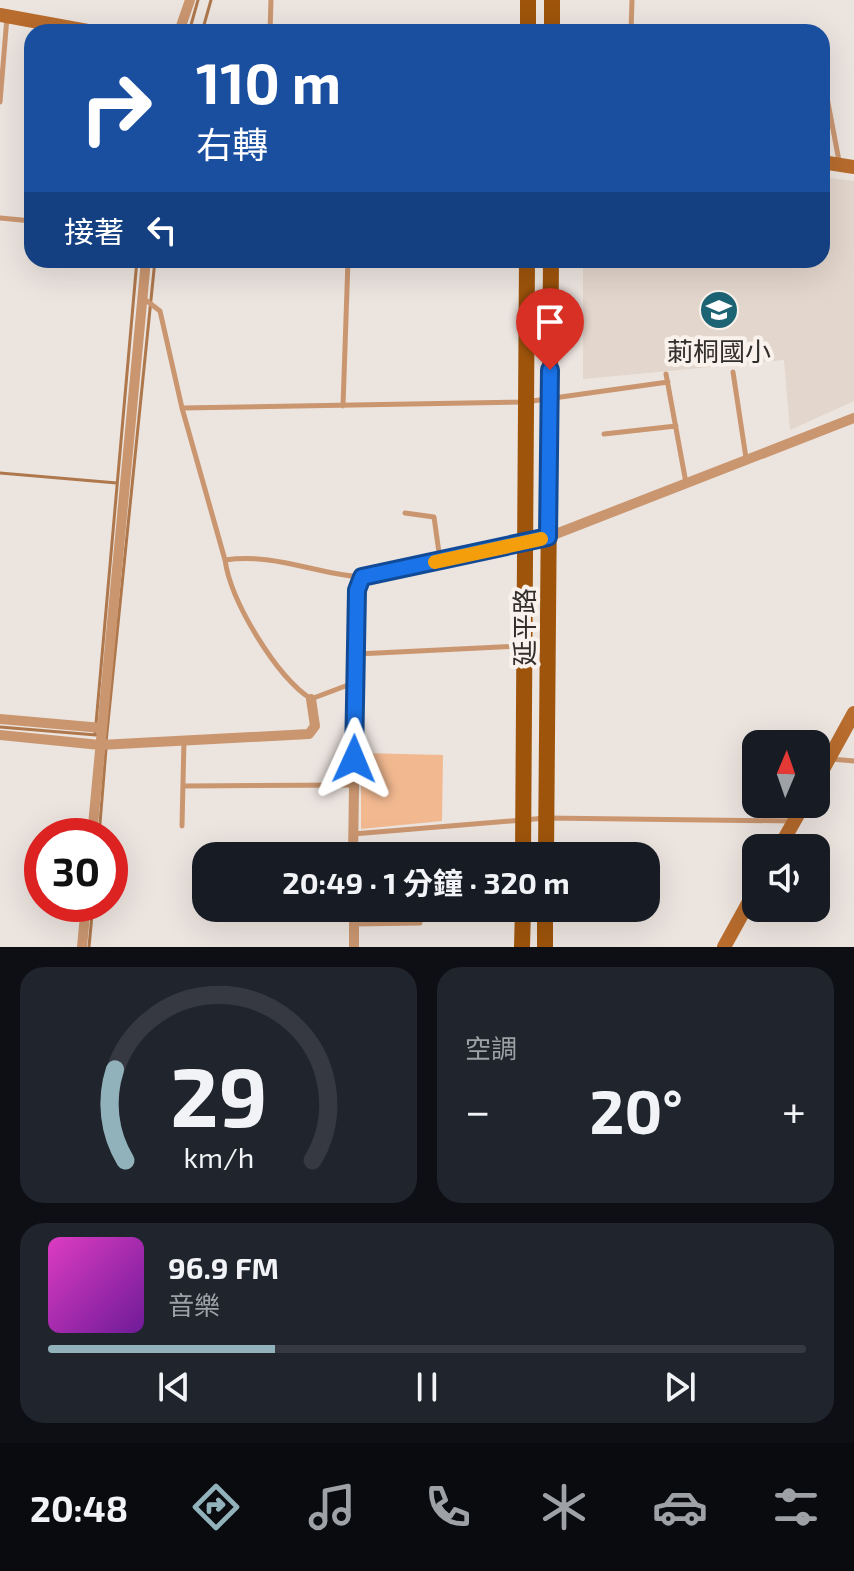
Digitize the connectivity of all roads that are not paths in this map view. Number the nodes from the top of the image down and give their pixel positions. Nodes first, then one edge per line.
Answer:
1 (190, 0) edge
2 (271, 0) edge
3 (528, 0) edge
4 (552, 0) edge
5 (632, 0) edge
6 (3, 16) edge
7 (48, 24) edge
8 (182, 24) edge
9 (270, 24) edge
10 (528, 24) edge
11 (552, 24) edge
12 (631, 24) edge
13 (830, 101) edge
14 (0, 102) edge
15 (847, 166) edge
16 (0, 218) edge
17 (24, 220) edge
18 (145, 268) edge
19 (348, 268) edge
20 (527, 268) edge
21 (551, 268) edge
22 (142, 298) junction
23 (733, 372) dead end
24 (666, 374) dead end
25 (668, 382) junction
26 (550, 398) junction
27 (525, 402) junction
28 (343, 406) junction
29 (182, 408) junction
30 (854, 418) edge
31 (676, 426) junction
32 (604, 434) dead end
33 (747, 462) junction
34 (686, 485) junction
35 (405, 513) dead end
36 (548, 537) junction
37 (526, 542) junction
38 (225, 560) junction
39 (440, 561) junction
40 (362, 577) junction
41 (524, 646) junction
42 (357, 654) junction
43 (356, 682) junction
44 (311, 699) junction
45 (854, 713) edge
46 (0, 719) edge
47 (102, 728) junction
48 (0, 735) edge
49 (184, 739) junction
50 (100, 745) junction
51 (830, 758) joint
52 (854, 761) edge
53 (353, 785) junction
54 (183, 786) junction
55 (94, 818) edge
56 (546, 818) junction
57 (796, 818) edge
58 (523, 820) junction
59 (794, 821) junction
60 (182, 826) dead end
61 (353, 834) junction
62 (787, 834) edge
63 (353, 842) edge
64 (523, 842) edge
65 (546, 842) edge
66 (742, 914) edge
67 (84, 922) edge
68 (523, 922) edge
69 (545, 922) edge
70 (420, 923) dead end
71 (354, 924) joint
72 (82, 947) edge
73 (354, 947) edge
74 (522, 947) edge
75 (545, 947) edge
76 (724, 947) edge

1 - 8 street
2 - 9 lane
3 - 10 main road
4 - 11 main road
5 - 12 lane
6 - 7 street
6 - 14 lane
13 - 15 lane
16 - 17 lane
18 - 22 street
19 - 28 lane
20 - 27 main road, 延平路
21 - 26 main road, 延平路
22 - 29 lane
22 - 47 street
23 - 33 lane
24 - 25 lane
25 - 26 lane
25 - 31 lane
26 - 27 lane
26 - 36 main road, 延平路
27 - 28 lane
27 - 37 main road, 延平路
28 - 29 lane
29 - 38 lane
30 - 33 street
31 - 32 lane
31 - 34 lane
33 - 34 street
34 - 36 street
35 - 39 lane
36 - 37 street
36 - 56 main road, 延平路
37 - 39 street
37 - 41 main road, 延平路
38 - 40 lane
38 - 44 lane
39 - 40 street
40 - 42 street
41 - 42 lane
41 - 58 main road, 延平路
42 - 43 street
43 - 44 lane
43 - 53 street
44 - 49 street
45 - 51 street
46 - 47 street
47 - 50 street
48 - 50 street
49 - 50 street
49 - 54 lane
50 - 55 street
51 - 52 lane
53 - 54 lane
53 - 61 street
54 - 60 lane
56 - 58 lane
56 - 59 lane
56 - 65 main road, 延平路
57 - 59 street
58 - 61 lane
58 - 64 main road, 延平路
59 - 62 street
61 - 63 street
66 - 76 street
67 - 72 street
68 - 74 main road
69 - 75 main road
70 - 71 lane
71 - 73 street

